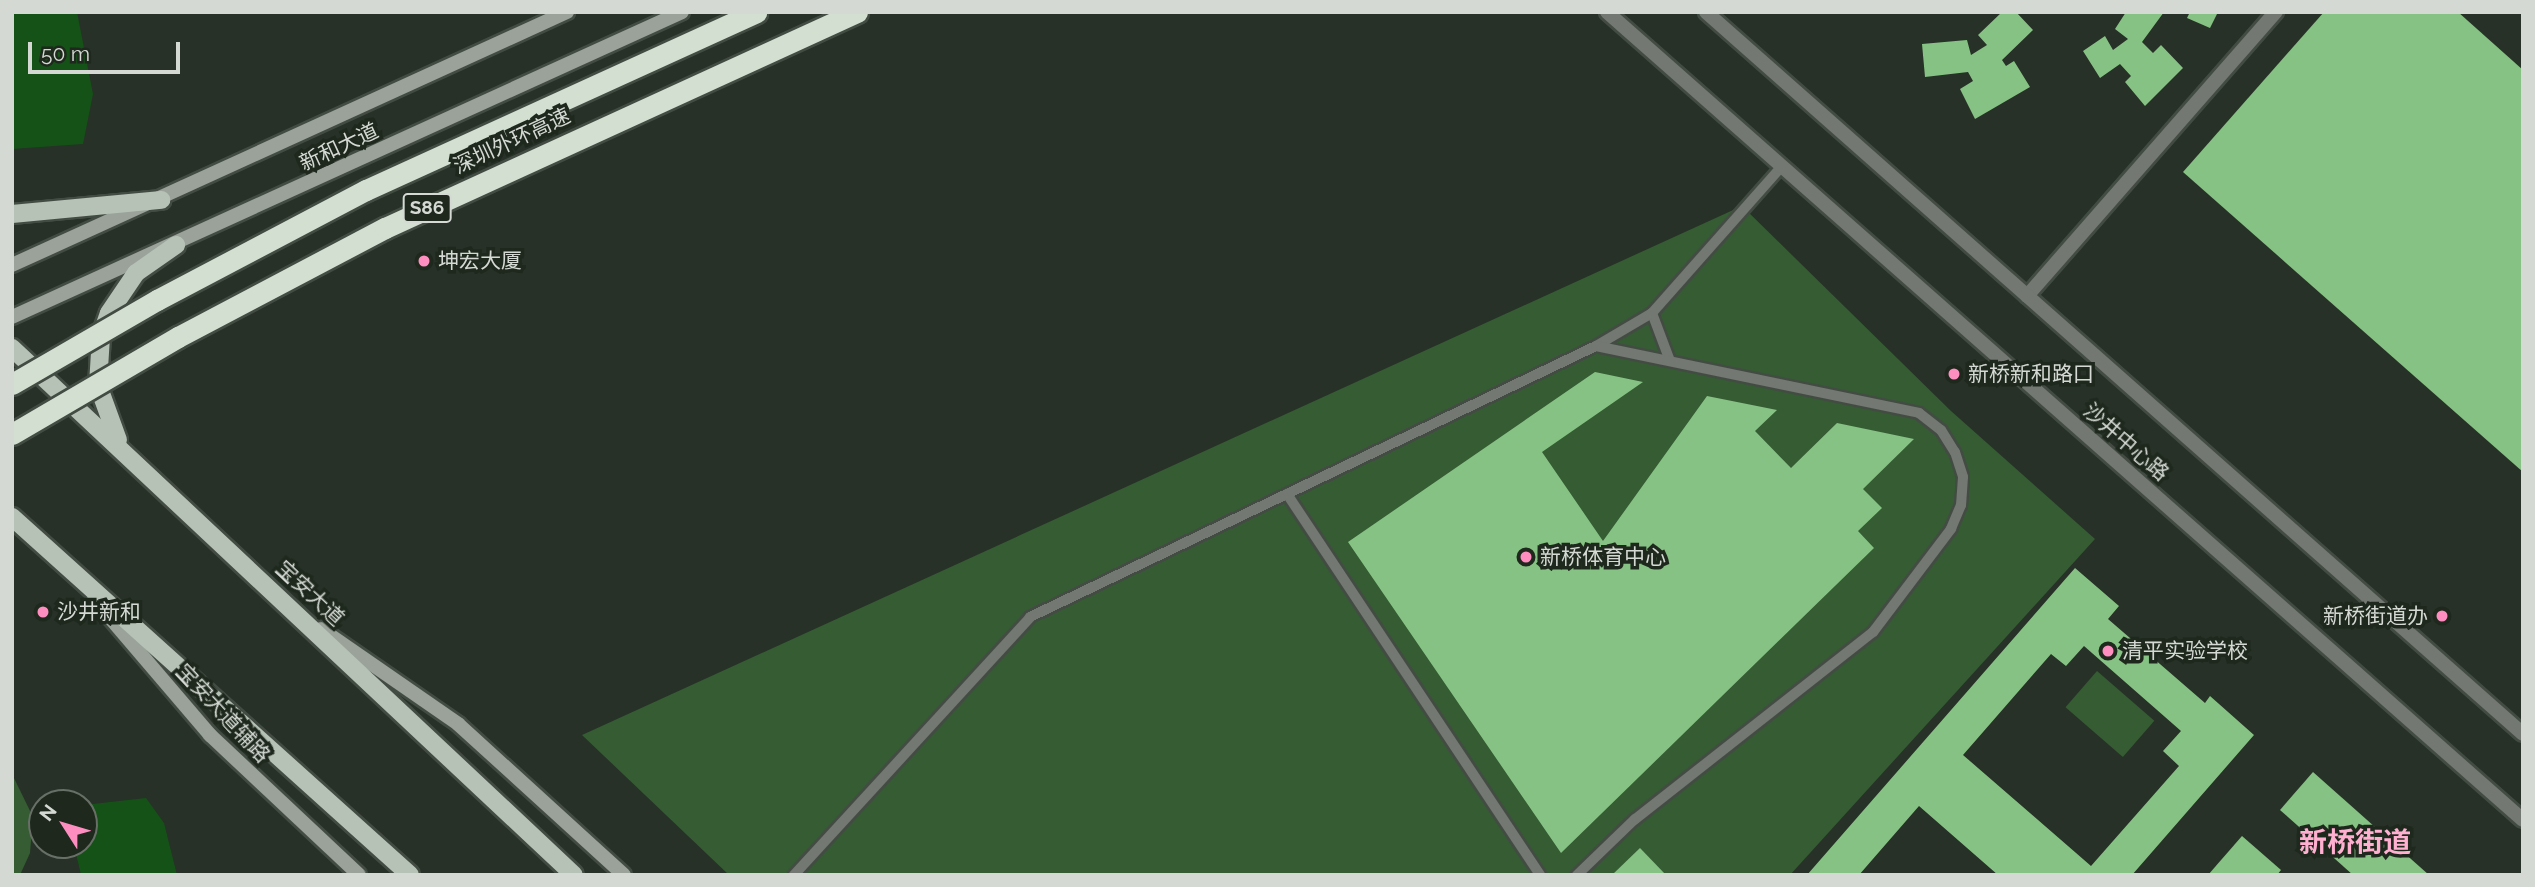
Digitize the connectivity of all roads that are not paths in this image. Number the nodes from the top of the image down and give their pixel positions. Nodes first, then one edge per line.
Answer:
1 (567, 12) edge
2 (682, 12) edge
3 (756, 12) edge
4 (857, 12) edge
5 (1607, 12) edge
6 (1706, 12) edge
7 (2276, 12) edge
8 (1782, 166) junction
9 (161, 200) junction
10 (12, 214) edge
11 (176, 245) junction
12 (12, 265) edge
13 (2027, 296) junction
14 (1652, 313) junction
15 (12, 317) edge
16 (1596, 346) junction
17 (12, 348) edge
18 (1670, 361) junction
19 (12, 384) edge
20 (12, 434) edge
21 (125, 451) junction
22 (1287, 494) junction
23 (12, 517) edge
24 (12, 527) edge
25 (38, 541) junction
26 (68, 569) junction
27 (303, 617) junction
28 (2523, 734) edge
29 (2523, 820) edge
30 (359, 875) edge
31 (410, 875) edge
32 (574, 875) edge
33 (624, 875) edge
34 (794, 875) edge
35 (1540, 875) edge
36 (1577, 875) edge

1 - 9 main road, 新和大道
2 - 11 main road, 新和大道
3 - 19 highway, 深圳外环高速 / S86, bridge
4 - 20 highway, 深圳外环高速 / S86, bridge
5 - 8 street, 沙井中心路
6 - 13 street, 沙井中心路
7 - 13 street
8 - 14 lane
8 - 29 street, 沙井中心路
9 - 10 main road
9 - 12 main road, 新和大道
11 - 15 main road, 新和大道
11 - 21 main road
13 - 28 street, 沙井中心路
14 - 16 lane
14 - 18 lane
16 - 18 lane
16 - 22 lane
17 - 21 main road, 宝安大道
18 - 36 lane
21 - 27 main road, 宝安大道
22 - 34 lane
22 - 35 lane
23 - 25 main road
24 - 25 main road
25 - 26 main road
26 - 30 main road, 宝安大道辅路
26 - 31 main road
27 - 32 main road, 宝安大道
27 - 33 main road

